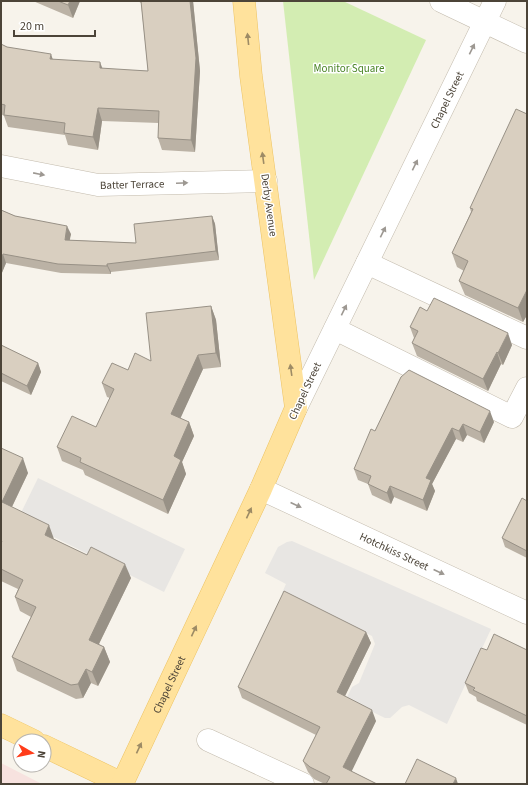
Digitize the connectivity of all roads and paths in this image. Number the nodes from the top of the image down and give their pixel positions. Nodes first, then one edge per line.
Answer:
1 (244, 1) edge
2 (441, 1) edge
3 (495, 1) edge
4 (484, 23) junction
5 (527, 42) edge
6 (1, 166) edge
7 (266, 181) junction
8 (367, 263) junction
9 (334, 330) junction
10 (527, 338) edge
11 (527, 388) edge
12 (296, 408) junction
13 (261, 489) junction
14 (527, 613) edge
15 (1, 725) edge
16 (18, 733) edge
17 (208, 740) dead end
18 (52, 750) edge
19 (282, 779) edge
20 (122, 784) edge
21 (304, 784) edge

7 -> 1 main road, Derby Avenue
2 - 4 street
3 - 4 street, Chapel Street
4 - 5 street
8 -> 4 street, Chapel Street
6 -> 7 street, Batter Terrace
12 -> 7 main road, Derby Avenue
9 -> 8 street, Chapel Street
8 - 10 street
9 - 11 street
9 - 12 street, Chapel Street
12 - 13 main road, Chapel Street
13 -> 14 street, Hotchkiss Street
20 -> 13 main road, Chapel Street
15 - 16 main road
17 - 19 street
18 - 20 main road
19 - 21 street

